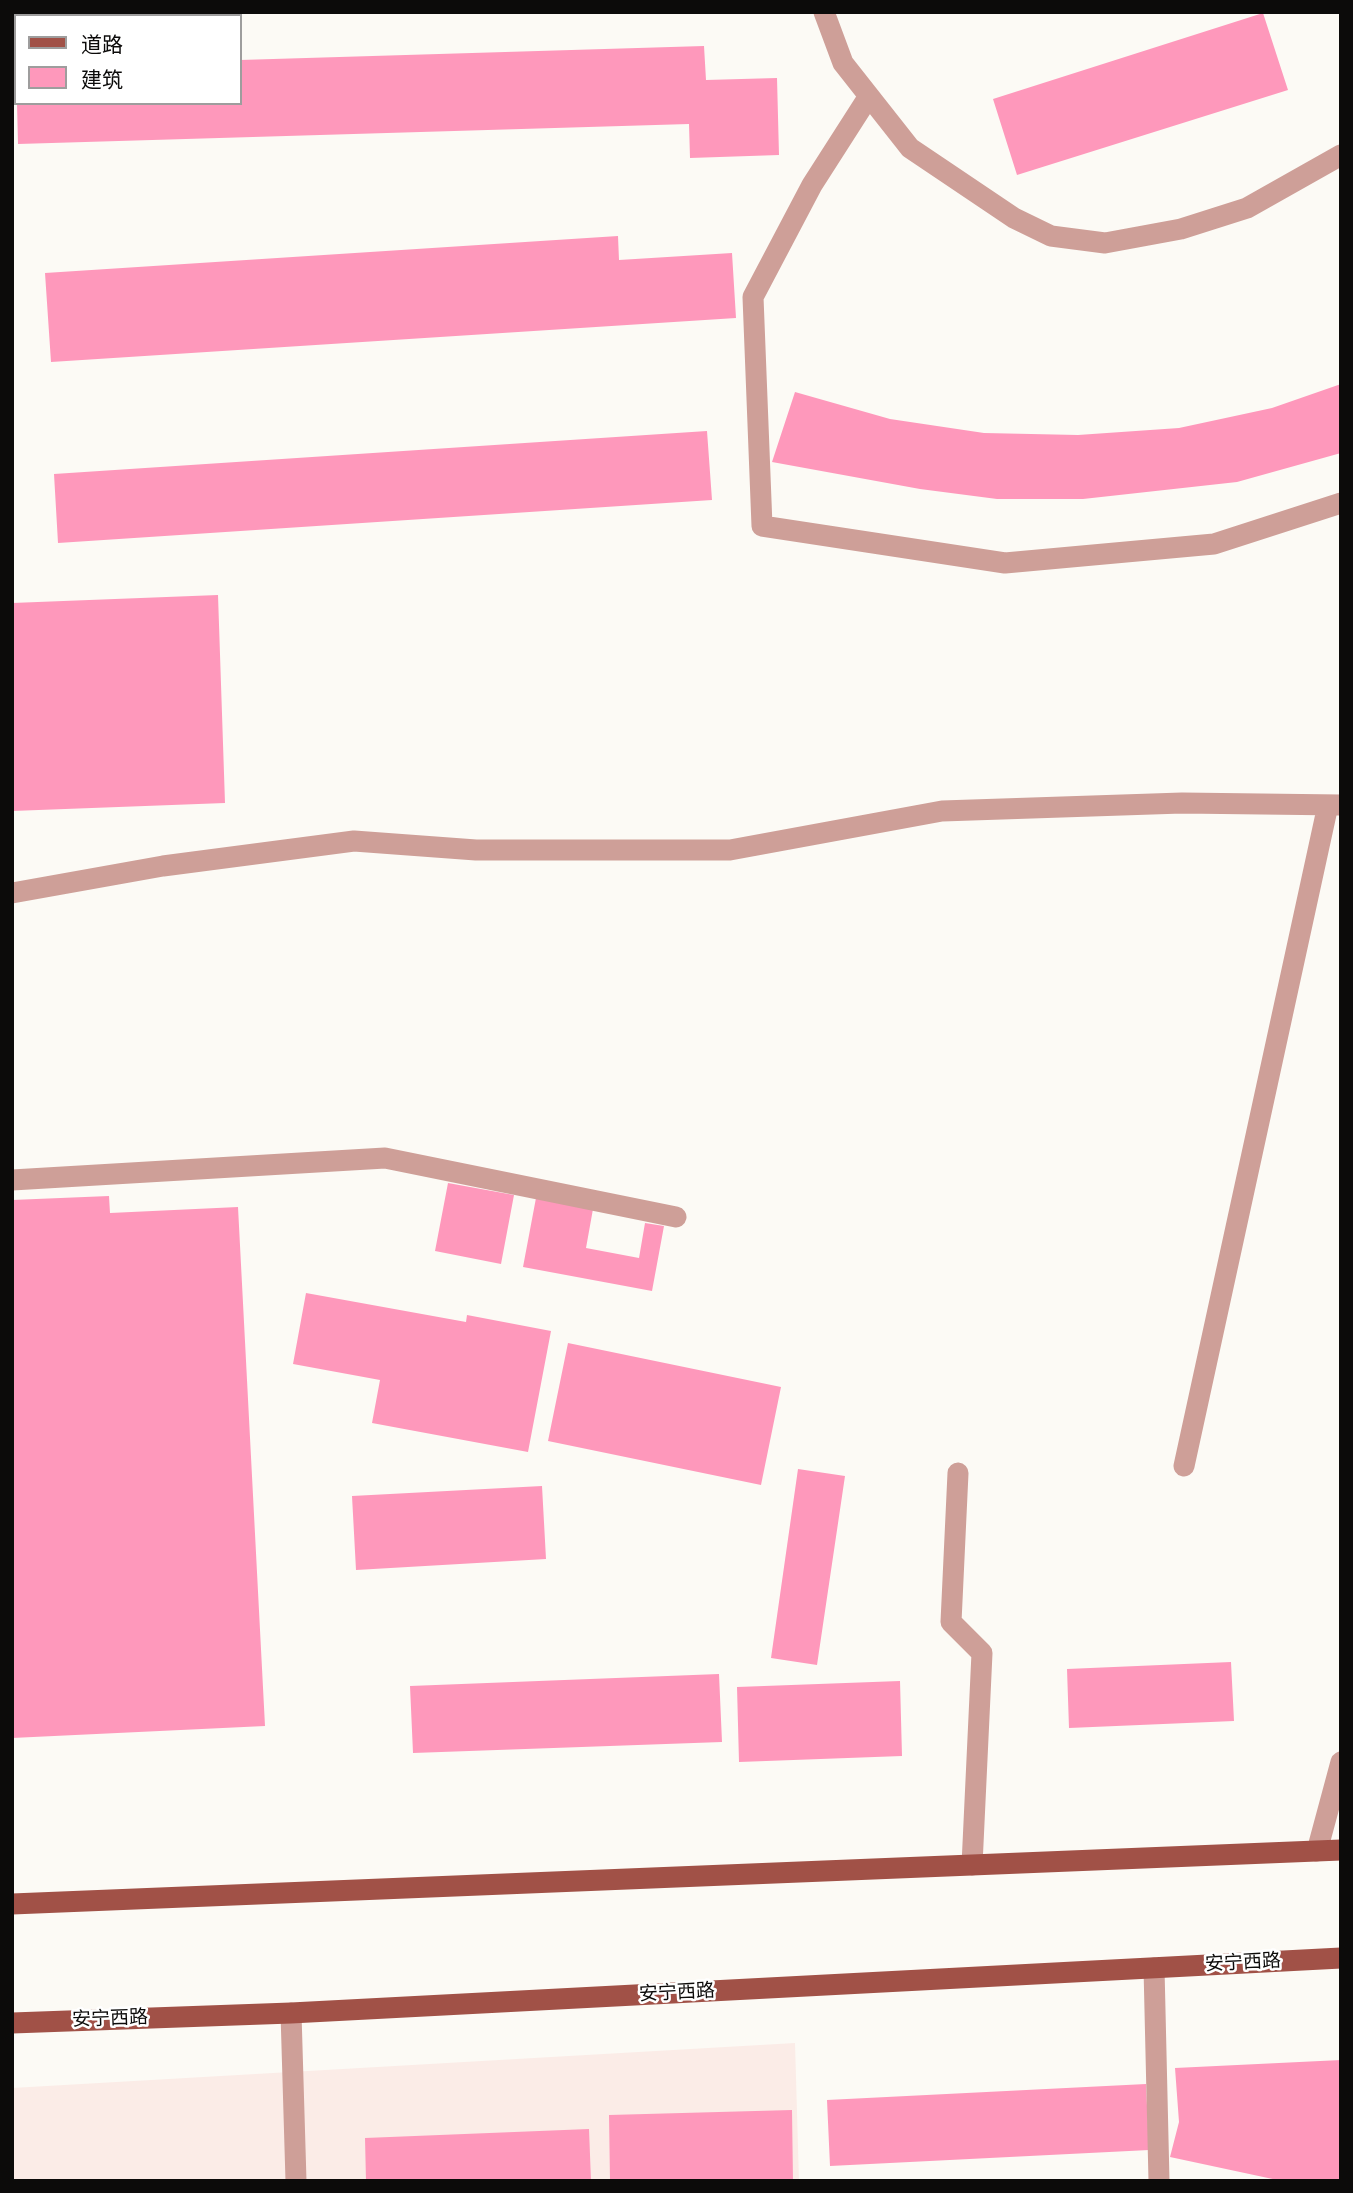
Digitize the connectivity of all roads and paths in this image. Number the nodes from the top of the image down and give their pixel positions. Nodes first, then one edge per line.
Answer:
1 (824, 12) edge
2 (869, 96) junction
3 (1341, 155) edge
4 (1341, 503) edge
5 (1334, 805) edge
6 (12, 893) edge
7 (12, 1180) edge
8 (676, 1217) dead end
9 (1184, 1466) dead end
10 (958, 1473) dead end
11 (1341, 1762) edge
12 (1341, 1850) edge
13 (1317, 1851) junction
14 (972, 1866) junction
15 (12, 1904) edge
16 (1341, 1958) edge
17 (1154, 1968) junction
18 (292, 2013) junction
19 (12, 2023) edge
20 (296, 2181) edge
21 (1158, 2181) edge

1 - 2 street
2 - 3 street
2 - 4 street
5 - 6 street
5 - 9 street
7 - 8 street
10 - 14 street
11 - 13 street
12 - 13 main road
13 - 14 main road
14 - 15 main road
16 - 17 main road, 安宁西路
17 - 18 main road, 安宁西路
17 - 21 street
18 - 19 main road, 安宁西路
18 - 20 street

